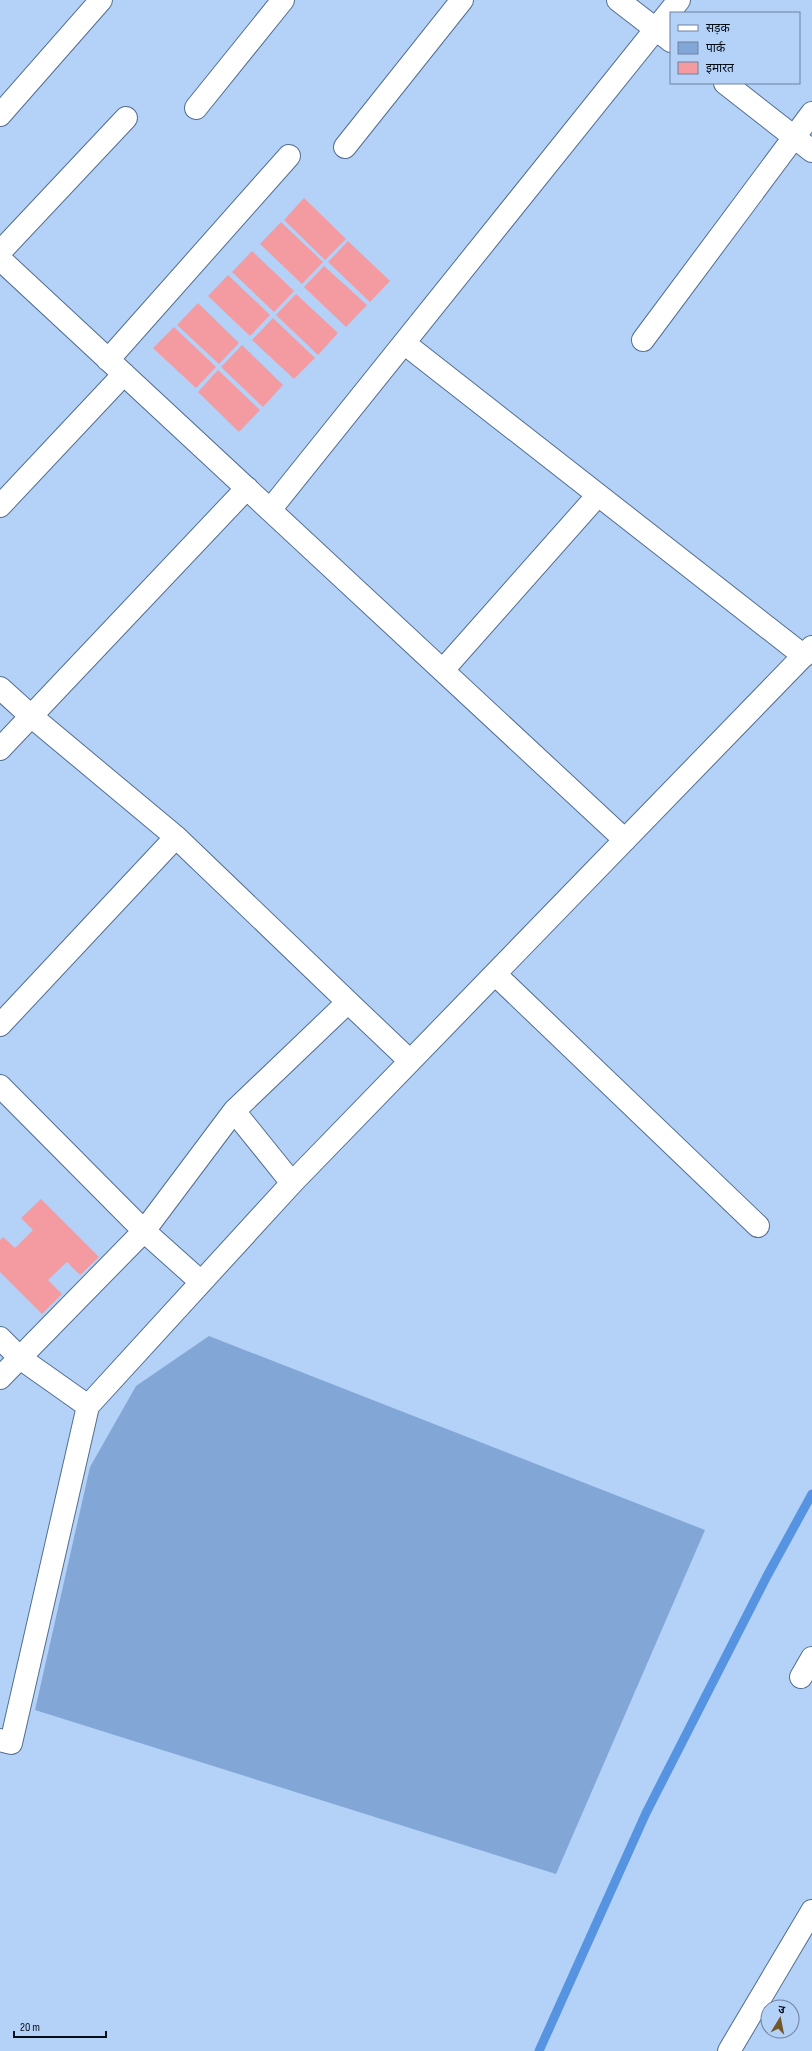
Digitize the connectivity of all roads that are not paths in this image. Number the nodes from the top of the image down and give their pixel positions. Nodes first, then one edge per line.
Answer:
1 (101, 0) edge
2 (283, 0) edge
3 (462, 0) edge
4 (618, 0) edge
5 (679, 0) edge
6 (674, 12) edge
7 (670, 21) edge
8 (664, 35) edge
9 (726, 84) edge
10 (196, 108) dead end
11 (812, 113) edge
12 (0, 115) edge
13 (126, 118) dead end
14 (794, 137) junction
15 (345, 146) dead end
16 (812, 151) edge
17 (289, 156) dead end
18 (0, 252) edge
19 (0, 259) edge
20 (643, 340) dead end
21 (404, 343) junction
22 (116, 367) junction
23 (247, 488) junction
24 (598, 495) junction
25 (0, 506) edge
26 (270, 510) junction
27 (808, 651) edge
28 (443, 670) junction
29 (0, 688) edge
30 (31, 716) junction
31 (0, 749) edge
32 (176, 837) junction
33 (625, 840) junction
34 (495, 974) junction
35 (348, 1002) junction
36 (0, 1025) edge
37 (410, 1061) junction
38 (0, 1086) edge
39 (234, 1111) junction
40 (292, 1183) junction
41 (758, 1226) dead end
42 (144, 1231) junction
43 (201, 1282) junction
44 (0, 1338) edge
45 (20, 1358) junction
46 (0, 1378) edge
47 (88, 1406) junction
48 (812, 1658) edge
49 (801, 1677) dead end
50 (0, 1740) edge
51 (809, 1922) edge
52 (729, 2051) edge

1 - 12 street
2 - 10 street
3 - 15 street
4 - 8 street
5 - 6 street
7 - 8 street
8 - 21 street
9 - 14 street
11 - 14 street
13 - 18 street
14 - 16 street
14 - 20 street
17 - 22 street
19 - 22 street
21 - 24 street
21 - 26 street
22 - 23 street
22 - 25 street
23 - 26 street
23 - 30 street
24 - 27 street
24 - 28 street
26 - 28 street
27 - 33 street
28 - 33 street
29 - 30 street
30 - 31 street
30 - 32 street
32 - 35 street
32 - 36 street
33 - 34 street
34 - 37 street
34 - 41 street
35 - 37 street
35 - 39 street
37 - 40 street
38 - 42 street
39 - 40 street
39 - 42 street
40 - 43 street
42 - 43 street
42 - 45 street
43 - 47 street
44 - 45 street
45 - 46 street
45 - 47 street
47 - 50 street
48 - 49 street
51 - 52 street

